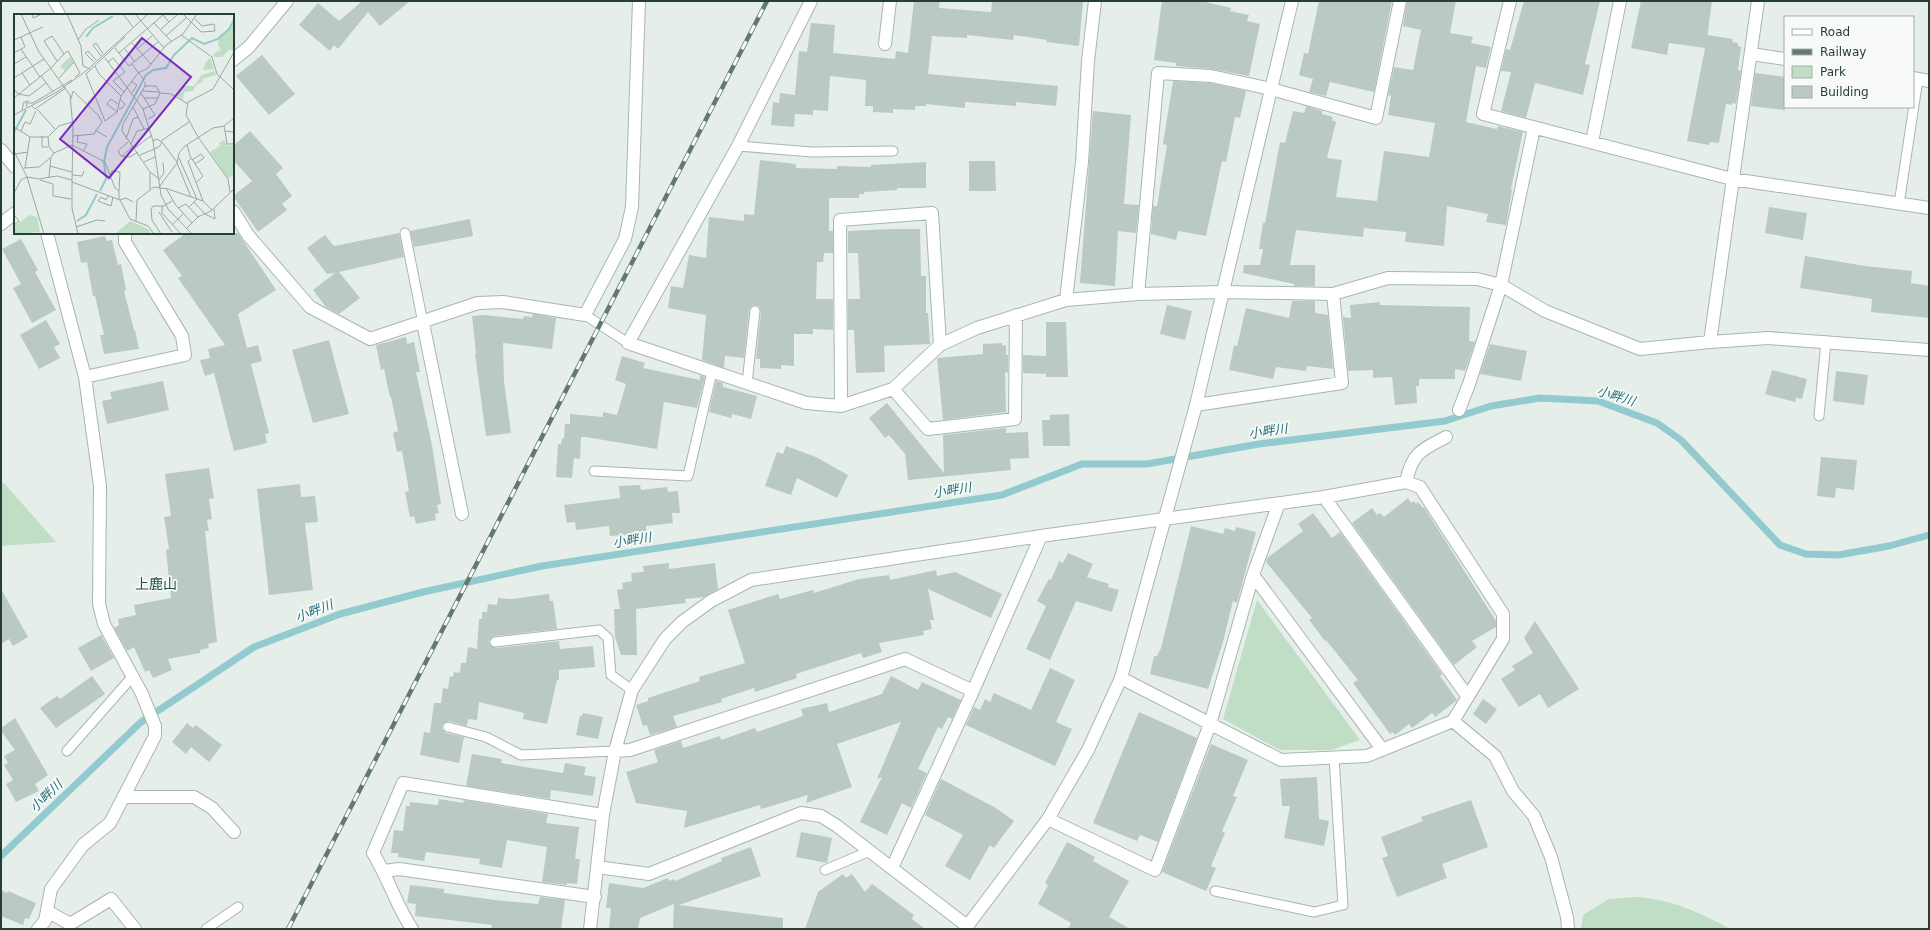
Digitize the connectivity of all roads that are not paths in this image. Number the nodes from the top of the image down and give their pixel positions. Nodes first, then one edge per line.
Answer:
1 (53, 1) edge
2 (287, 1) edge
3 (639, 1) edge
4 (811, 1) edge
5 (890, 1) edge
6 (1095, 1) edge
7 (1292, 1) edge
8 (1400, 1) edge
9 (1510, 1) edge
10 (1620, 1) edge
11 (1758, 1) edge
12 (60, 14) edge
13 (885, 44) dead end
14 (1750, 54) junction
15 (234, 59) edge
16 (1784, 59) edge
17 (1920, 79) edge
18 (1271, 89) junction
19 (1534, 128) junction
20 (1592, 142) junction
21 (738, 146) junction
22 (1, 150) edge
23 (893, 151) dead end
24 (14, 166) edge
25 (1732, 179) junction
26 (1899, 204) junction
27 (1929, 208) edge
28 (234, 213) edge
29 (14, 214) edge
30 (1, 224) edge
31 (405, 233) dead end
32 (47, 234) edge
33 (125, 234) edge
34 (1501, 285) junction
35 (1222, 292) junction
36 (1138, 294) junction
37 (1333, 294) junction
38 (1066, 300) junction
39 (755, 310) dead end
40 (585, 315) junction
41 (1016, 315) junction
42 (423, 323) junction
43 (1826, 341) junction
44 (1710, 342) junction
45 (628, 343) junction
46 (940, 345) junction
47 (1929, 350) edge
48 (712, 372) junction
49 (85, 377) junction
50 (747, 383) junction
51 (894, 389) junction
52 (1196, 405) junction
53 (841, 406) junction
54 (1459, 410) dead end
55 (1819, 416) dead end
56 (1446, 437) dead end
57 (594, 471) dead end
58 (1406, 482) junction
59 (1324, 497) junction
60 (1279, 503) junction
61 (462, 514) dead end
62 (1165, 519) junction
63 (1041, 536) junction
64 (1253, 575) junction
65 (495, 642) dead end
66 (132, 676) junction
67 (1121, 678) junction
68 (632, 690) junction
69 (973, 691) junction
70 (1468, 697) junction
71 (1453, 721) junction
72 (1210, 724) junction
73 (448, 727) dead end
74 (1382, 749) junction
75 (615, 751) junction
76 (67, 752) dead end
77 (1334, 757) junction
78 (123, 797) junction
79 (603, 815) junction
80 (1048, 819) junction
81 (234, 832) dead end
82 (870, 851) junction
83 (597, 867) junction
84 (892, 868) junction
85 (825, 870) dead end
86 (385, 871) junction
87 (1215, 891) dead end
88 (595, 897) junction
89 (238, 907) dead end
90 (46, 911) junction
91 (410, 928) edge
92 (966, 928) edge
93 (38, 929) edge
94 (135, 929) edge
95 (206, 929) edge
96 (590, 929) edge
97 (1568, 929) edge

1 - 12 lane
2 - 15 street
3 - 40 street
4 - 21 street
5 - 13 street
6 - 38 street
7 - 18 street
8 - 18 street
9 - 19 street
10 - 20 street
11 - 14 street
14 - 16 street
14 - 25 street
17 - 26 lane
18 - 35 street
18 - 36 street
19 - 20 street
19 - 34 street
20 - 25 street
21 - 23 lane
21 - 45 street
22 - 24 street
25 - 26 street
25 - 44 street
26 - 27 street
28 - 42 street
29 - 30 street
31 - 42 lane
32 - 49 street
33 - 49 street
34 - 37 street
34 - 44 street
34 - 54 street
35 - 36 street
35 - 37 street
35 - 52 street
36 - 38 street
37 - 52 street
38 - 41 street
39 - 50 lane
40 - 42 street
40 - 45 lane
41 - 46 street
41 - 51 street
42 - 61 street
43 - 44 street
43 - 47 street
43 - 55 lane
45 - 48 street
46 - 51 street
46 - 53 street
48 - 50 street
48 - 57 lane
49 - 66 street
50 - 53 street
51 - 53 street
52 - 62 street
56 - 58 street
58 - 59 street
58 - 70 street
59 - 60 street
59 - 70 street
60 - 62 street
60 - 64 street
62 - 63 street
62 - 67 street
63 - 68 street
63 - 69 street
64 - 72 street
64 - 74 street
65 - 68 lane
66 - 76 lane
66 - 78 street
67 - 72 street
67 - 80 street
68 - 75 street
69 - 75 street
69 - 84 street
70 - 71 street
71 - 74 street
71 - 97 street
72 - 77 street
72 - 80 street
73 - 75 lane
74 - 77 street
75 - 79 street
77 - 87 lane
78 - 81 street
78 - 90 street
79 - 83 street
79 - 86 street
80 - 92 street
82 - 83 street
82 - 84 street
82 - 85 lane
83 - 88 street
84 - 92 street
86 - 88 street
86 - 91 street
88 - 96 street
89 - 95 lane
90 - 93 street
90 - 94 street

